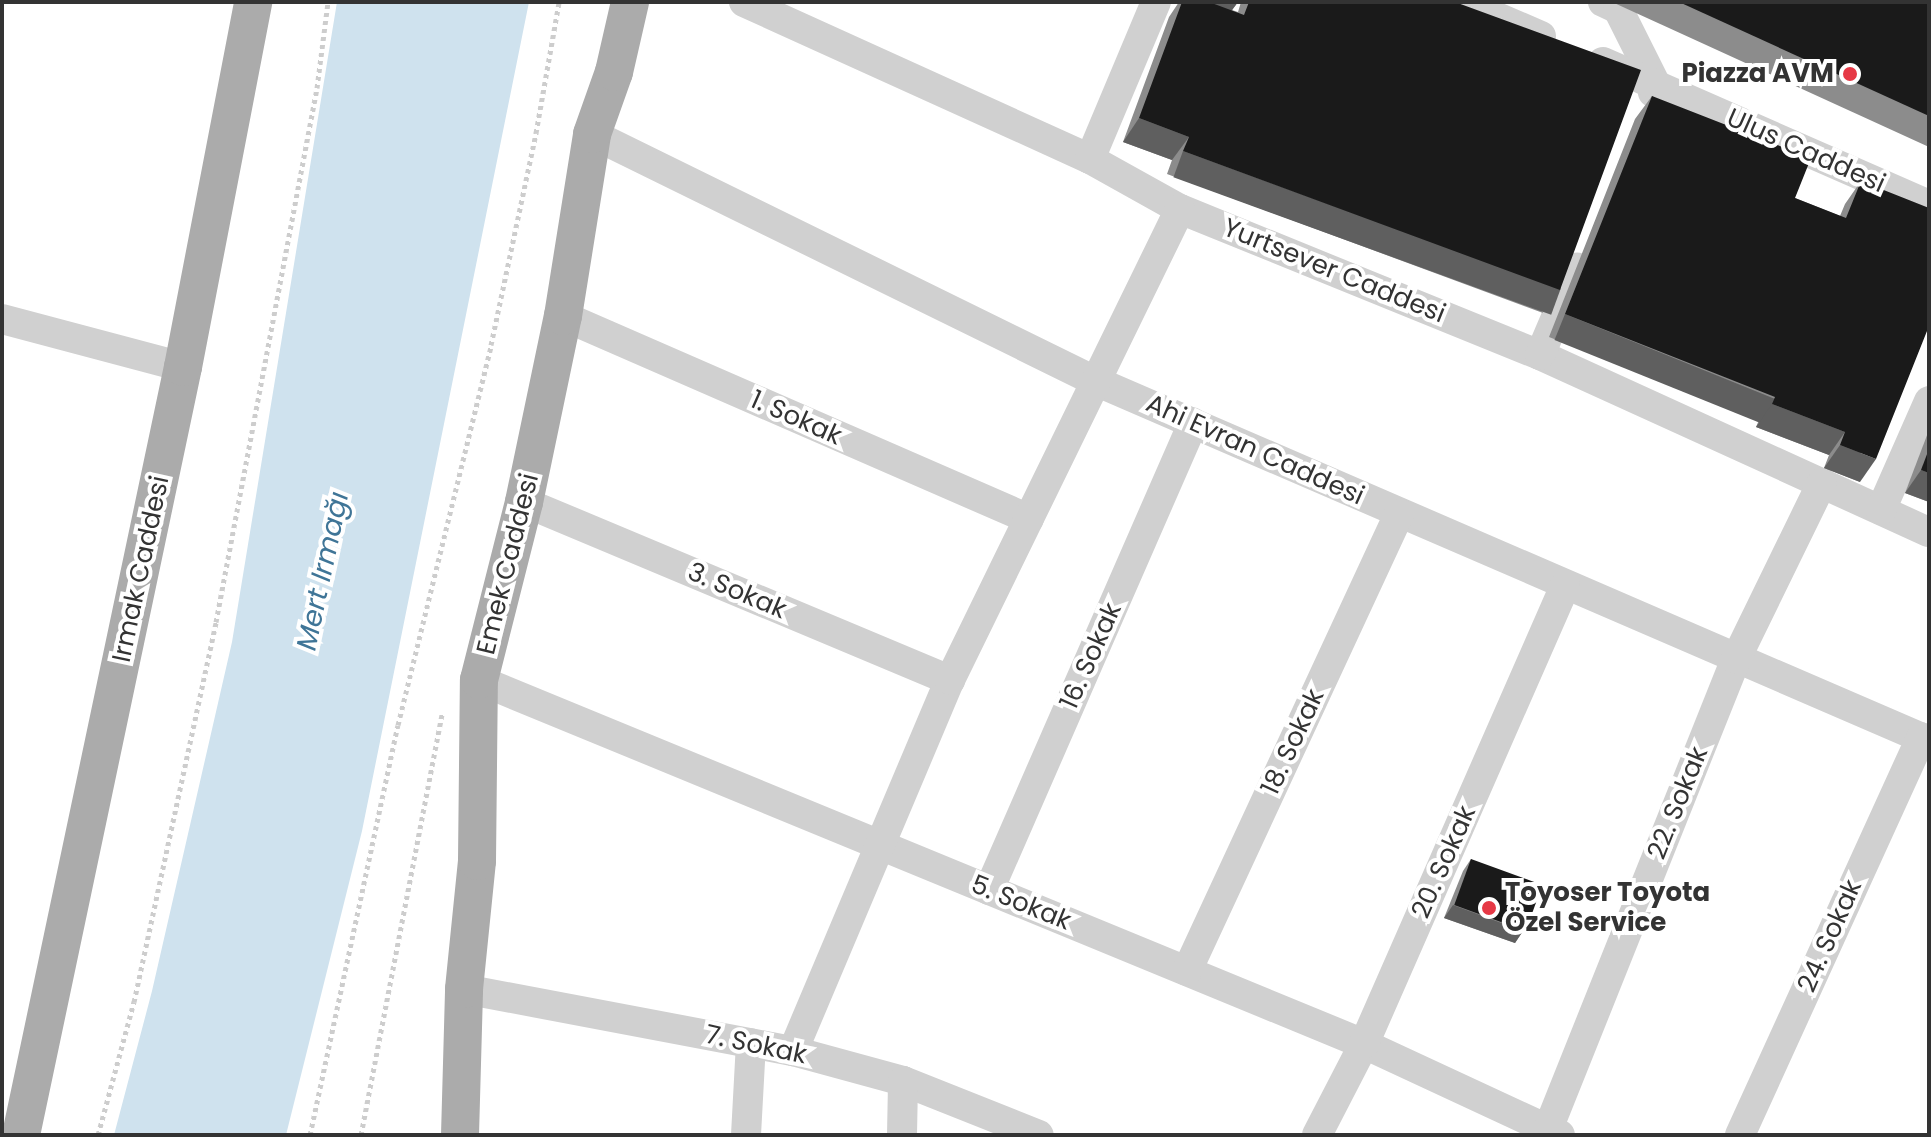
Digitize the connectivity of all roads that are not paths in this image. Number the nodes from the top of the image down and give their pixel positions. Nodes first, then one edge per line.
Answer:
1 (253, 2) edge
2 (630, 2) edge
3 (744, 2) edge
4 (1156, 2) edge
5 (1603, 2) edge
6 (1471, 4) edge
7 (1656, 85) junction
8 (1644, 113) edge
9 (592, 134) junction
10 (1090, 159) junction
11 (1929, 205) edge
12 (1180, 209) junction
13 (1589, 241) edge
14 (563, 316) junction
15 (2, 319) edge
16 (1540, 355) junction
17 (183, 367) junction
18 (1093, 380) junction
19 (1929, 401) edge
20 (1193, 423) junction
21 (1822, 483) junction
22 (524, 502) junction
23 (1881, 510) junction
24 (1399, 514) junction
25 (1029, 519) junction
26 (1929, 532) edge
27 (1565, 586) junction
28 (1736, 659) junction
29 (479, 680) junction
30 (950, 680) junction
31 (1925, 739) edge
32 (881, 846) junction
33 (989, 890) junction
34 (1187, 971) junction
35 (464, 989) junction
36 (751, 1043) junction
37 (1364, 1044) junction
38 (793, 1051) junction
39 (903, 1081) junction
40 (1554, 1132) edge
41 (21, 1135) edge
42 (460, 1135) edge
43 (746, 1135) edge
44 (902, 1135) edge
45 (1039, 1135) edge
46 (1317, 1135) edge
47 (1740, 1135) edge

1 - 17 main road, Irmak Caddesi
2 - 9 main road, Emek Caddesi
3 - 10 street, Yurtsever Caddesi
4 - 10 street
5 - 7 street
6 - 7 street, Ulus Caddesi
7 - 8 street
7 - 11 street, Ulus Caddesi
9 - 14 main road, Emek Caddesi
9 - 18 street, Ahi Evran Caddesi
10 - 12 street, Yurtsever Caddesi
12 - 16 street, Yurtsever Caddesi
12 - 18 street
13 - 16 street
14 - 22 main road, Emek Caddesi
14 - 25 street, 1. Sokak
15 - 17 street
16 - 21 street, Yurtsever Caddesi
17 - 41 main road, Irmak Caddesi
18 - 20 street, Ahi Evran Caddesi
18 - 25 street
19 - 23 street
20 - 24 street, Ahi Evran Caddesi
20 - 33 street, 16. Sokak
21 - 23 street, Yurtsever Caddesi
21 - 28 street, 22. Sokak
22 - 29 main road, Emek Caddesi
22 - 30 street, 3. Sokak
23 - 26 street, Yurtsever Caddesi
24 - 27 street, Ahi Evran Caddesi
24 - 34 street, 18. Sokak
25 - 30 street
27 - 28 street, Ahi Evran Caddesi
27 - 37 street, 20. Sokak
28 - 31 street, Ahi Evran Caddesi
28 - 40 street, 22. Sokak
29 - 32 street, 5. Sokak
29 - 35 main road, Emek Caddesi
30 - 32 street
31 - 47 street, 24. Sokak
32 - 33 street, 5. Sokak
32 - 38 street
33 - 34 street, 5. Sokak
34 - 37 street, 5. Sokak
35 - 36 street, 7. Sokak
35 - 42 main road, Emek Caddesi
36 - 38 street, 7. Sokak
36 - 43 street
37 - 40 street, 5. Sokak
37 - 46 street, 20. Sokak
38 - 39 street, 7. Sokak
39 - 44 street
39 - 45 street, 7. Sokak

